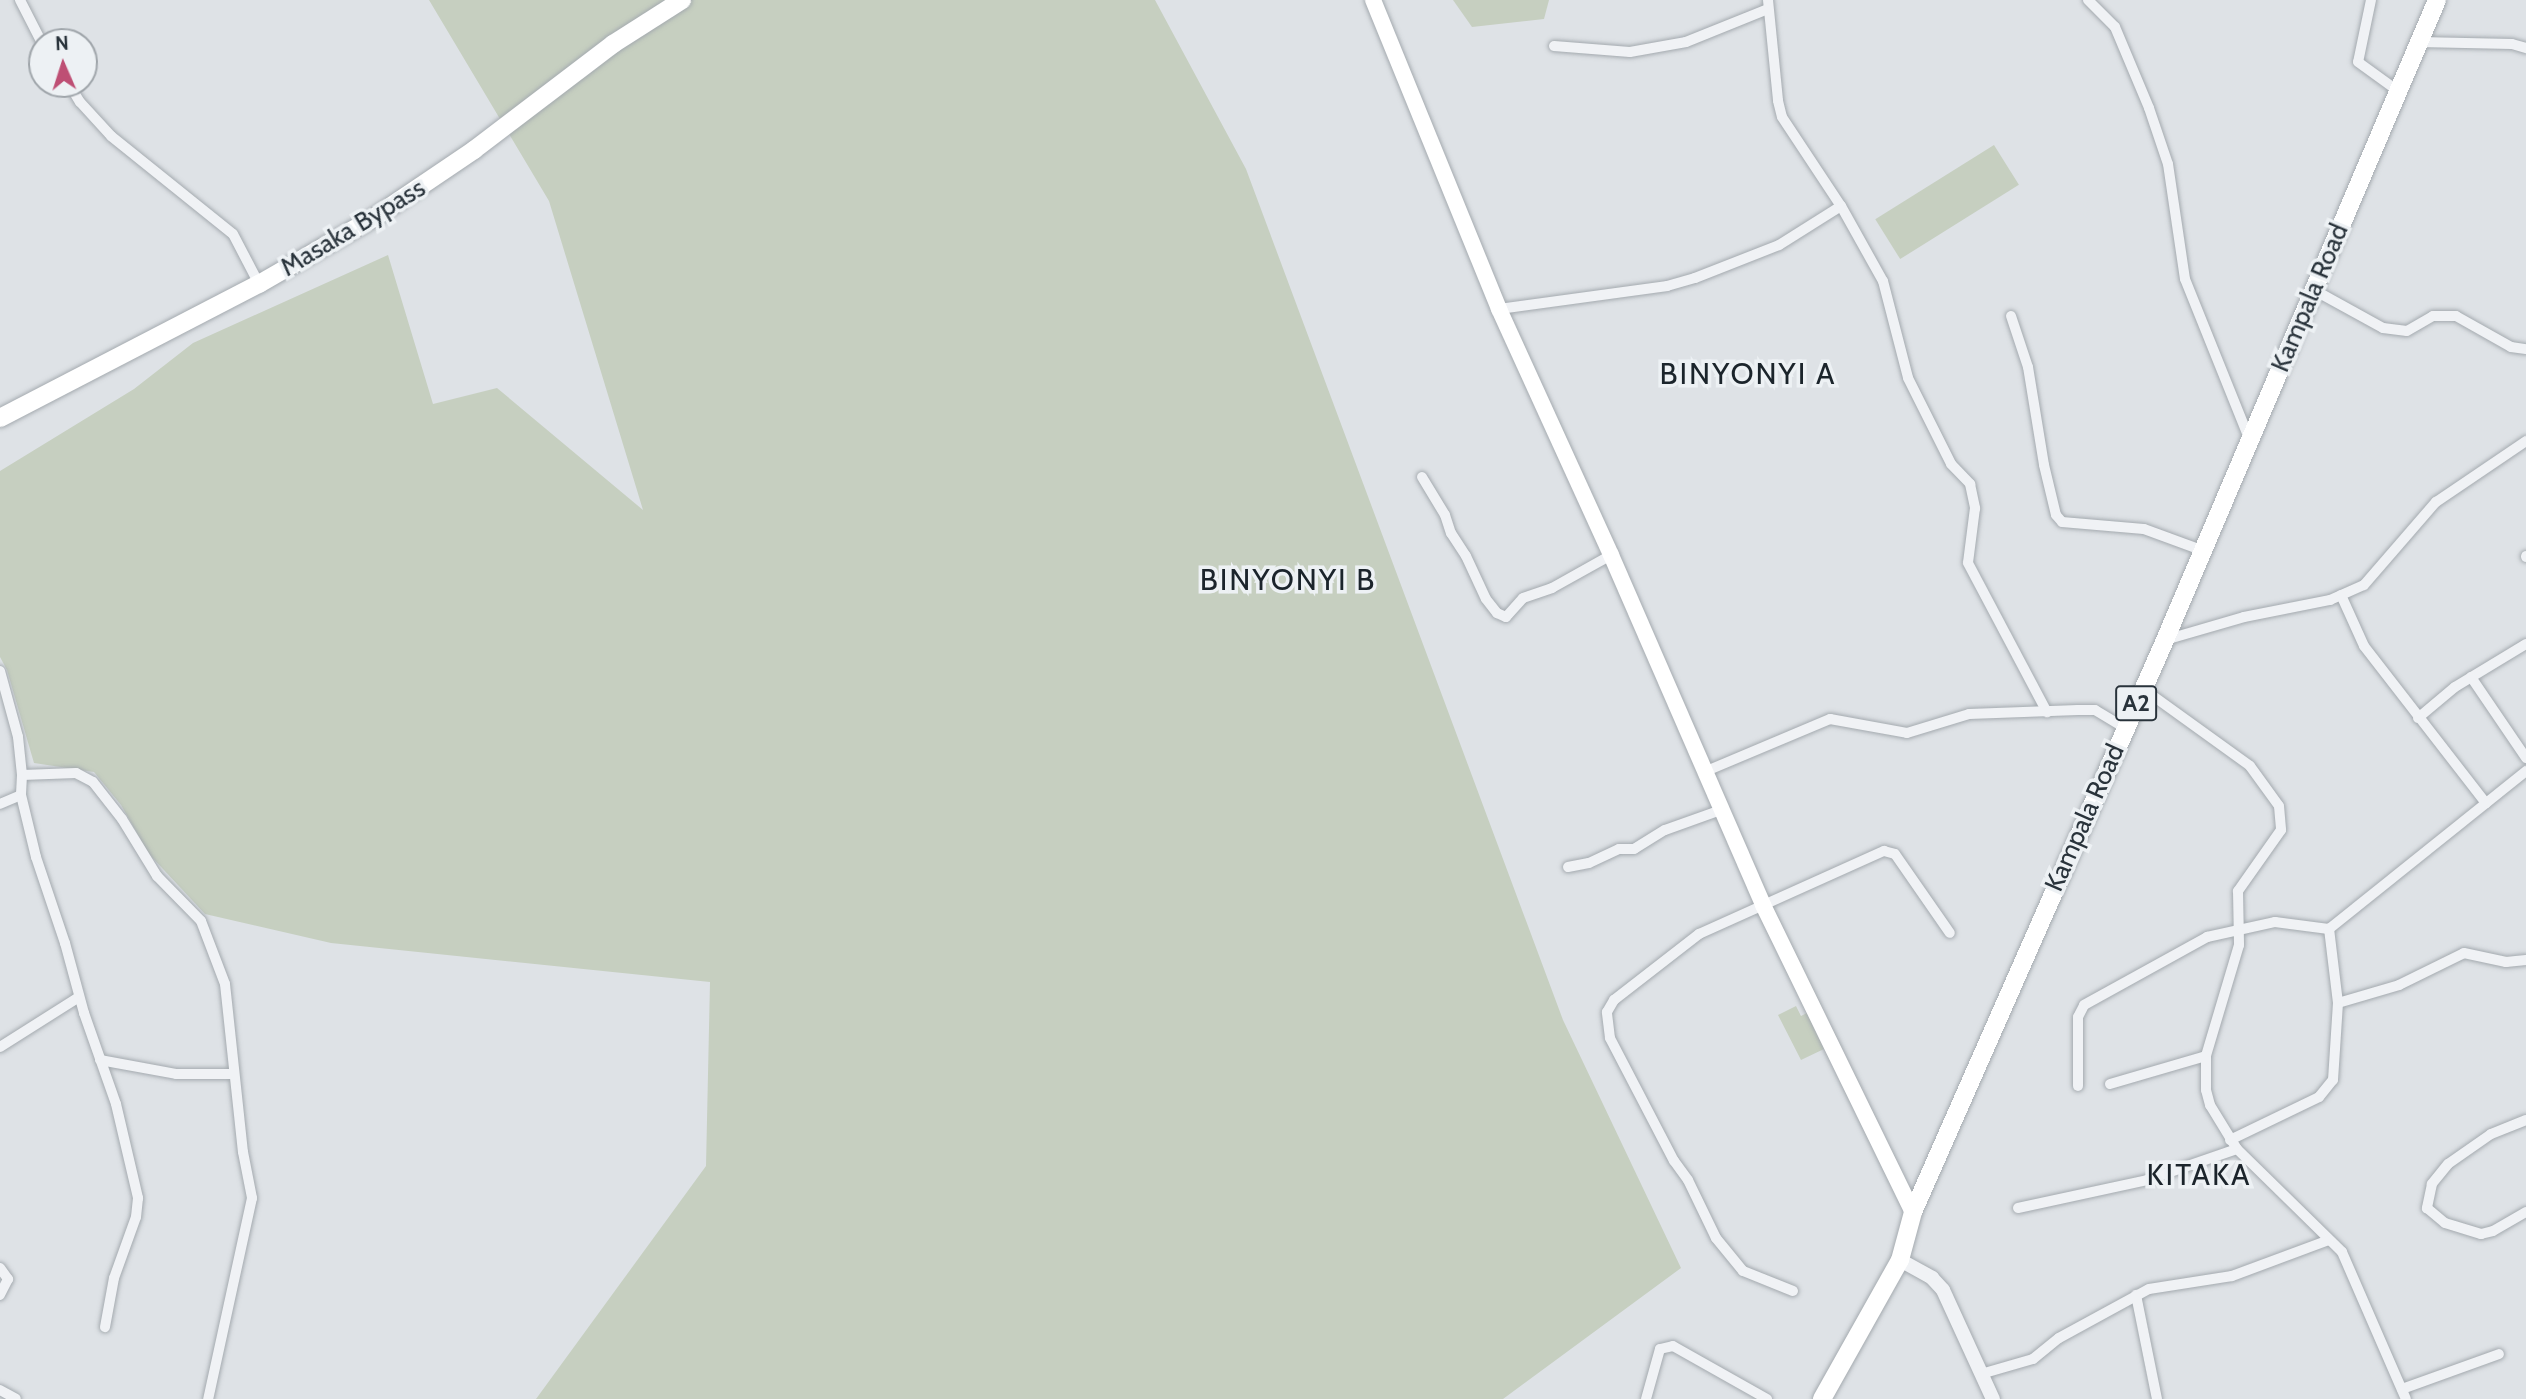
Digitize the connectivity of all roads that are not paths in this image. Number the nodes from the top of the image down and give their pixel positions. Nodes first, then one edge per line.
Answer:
1 (20, 0) edge
2 (682, 0) edge
3 (1373, 0) edge
4 (2088, 0) edge
5 (2371, 0) edge
6 (2437, 0) edge
7 (1768, 4) edge
8 (34, 28) edge
9 (2419, 42) junction
10 (1554, 46) dead end
11 (2526, 47) edge
12 (2398, 91) junction
13 (78, 98) edge
14 (1842, 205) junction
15 (259, 284) junction
16 (2314, 290) junction
17 (1499, 309) junction
18 (2011, 316) dead end
19 (2526, 349) edge
20 (0, 418) edge
21 (2249, 438) junction
22 (2526, 441) edge
23 (1422, 477) dead end
24 (2201, 550) junction
25 (1611, 555) junction
26 (2341, 595) junction
27 (2165, 640) junction
28 (2526, 644) edge
29 (0, 671) edge
30 (2471, 677) junction
31 (2142, 688) junction
32 (2047, 712) junction
33 (2418, 718) junction
34 (2125, 728) junction
35 (2526, 758) edge
36 (2526, 771) edge
37 (1704, 772) junction
38 (22, 775) junction
39 (20, 795) junction
40 (2486, 803) junction
41 (0, 804) edge
42 (1721, 810) junction
43 (1568, 867) dead end
44 (1763, 905) junction
45 (2240, 928) junction
46 (2329, 929) junction
47 (1950, 933) dead end
48 (2526, 960) edge
49 (79, 997) junction
50 (2338, 1003) junction
51 (0, 1047) edge
52 (2206, 1056) junction
53 (100, 1059) junction
54 (234, 1074) junction
55 (2110, 1084) dead end
56 (2078, 1086) dead end
57 (2526, 1120) edge
58 (2234, 1144) junction
59 (2018, 1208) dead end
60 (1913, 1212) junction
61 (2526, 1212) edge
62 (2329, 1240) junction
63 (1900, 1260) junction
64 (0, 1268) edge
65 (1793, 1291) dead end
66 (0, 1295) edge
67 (2136, 1295) junction
68 (105, 1328) dead end
69 (2499, 1354) dead end
70 (1981, 1374) junction
71 (0, 1390) edge
72 (2404, 1394) edge
73 (16, 1399) edge
74 (208, 1399) edge
75 (1646, 1399) edge
76 (1767, 1399) edge
77 (1822, 1399) edge
78 (1993, 1399) edge
79 (2157, 1399) edge

1 - 8 street
2 - 15 main road, Masaka Bypass
3 - 17 main road
4 - 21 street
5 - 12 street
6 - 9 main road, Kampala Road / A2
7 - 10 street
7 - 14 street
9 - 11 street
9 - 12 main road, Kampala Road / A2
12 - 16 main road, Kampala Road / A2
13 - 15 street
14 - 17 street
14 - 32 street
15 - 20 main road, Masaka Bypass
16 - 19 street
16 - 21 main road, Kampala Road / A2
17 - 25 main road
18 - 24 street
21 - 24 main road, Kampala Road / A2
22 - 26 street
23 - 25 street
24 - 27 main road, Kampala Road / A2
25 - 37 main road
26 - 27 street
26 - 33 street
27 - 31 main road, Kampala Road / A2
28 - 30 street
29 - 38 street
30 - 33 street
30 - 35 street
31 - 34 main road, Kampala Road / A2
31 - 45 street
32 - 34 street
32 - 37 street
33 - 40 street
34 - 60 main road, Kampala Road / A2
36 - 40 street
37 - 42 main road
38 - 39 street
38 - 54 street
39 - 41 street
39 - 49 street
40 - 46 street
42 - 43 street
42 - 44 main road
44 - 47 street
44 - 60 main road
44 - 65 street
45 - 46 street
45 - 52 street
45 - 56 street
46 - 50 street
48 - 50 street
49 - 51 street
49 - 53 street
50 - 58 street
52 - 55 street
52 - 58 street
53 - 54 street
53 - 68 street
54 - 74 street
57 - 61 street
58 - 59 street
58 - 62 street
60 - 63 main road, Kampala Road / A2
62 - 67 street
62 - 72 street
63 - 70 street
63 - 77 main road, Kampala Road / A2
64 - 66 street
67 - 70 street
67 - 79 street
69 - 72 street
70 - 78 street
71 - 73 street
75 - 76 street

